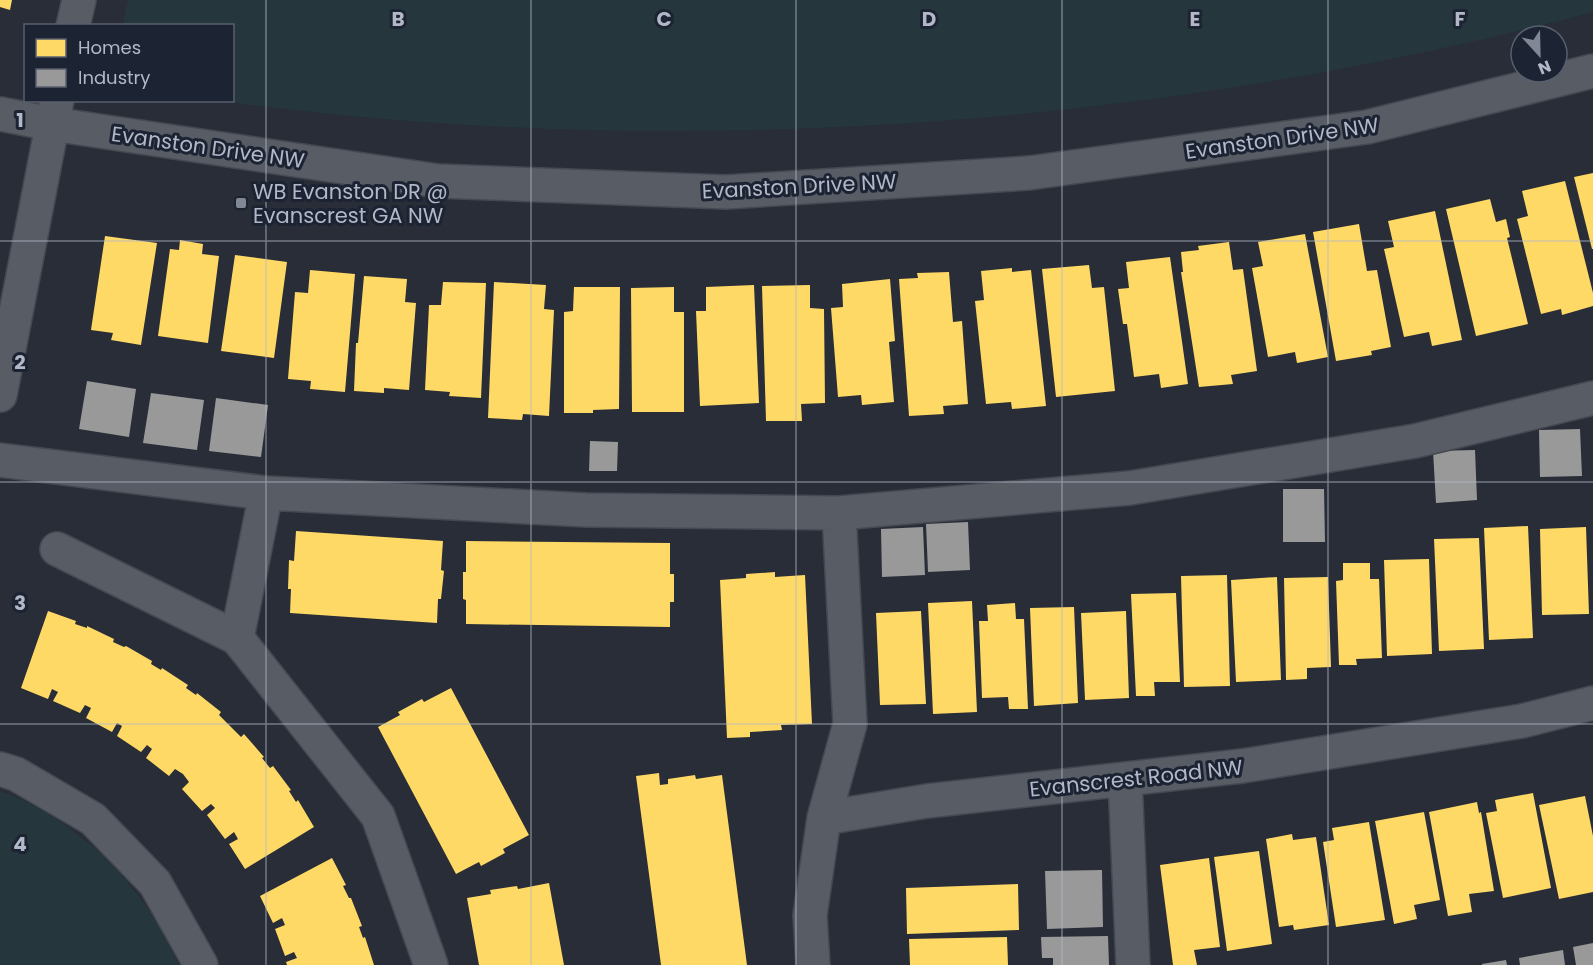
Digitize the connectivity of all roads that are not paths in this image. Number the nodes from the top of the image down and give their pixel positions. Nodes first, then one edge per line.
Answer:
1 (79, 0) edge
2 (74, 24) edge
3 (1593, 71) edge
4 (54, 112) edge
5 (0, 114) edge
6 (0, 395) edge
7 (1593, 398) edge
8 (0, 460) edge
9 (266, 493) junction
10 (839, 513) junction
11 (57, 549) dead end
12 (237, 638) junction
13 (1593, 703) edge
14 (0, 769) edge
15 (1125, 779) junction
16 (824, 818) junction
17 (201, 965) edge
18 (431, 965) edge
19 (813, 965) edge
20 (1133, 965) edge

1 - 2 street
3 - 4 street, Evanston Drive NW
4 - 5 street, Evanston Drive NW
4 - 6 street
7 - 10 street
8 - 9 street
9 - 10 street
9 - 12 street
10 - 16 street
11 - 12 street
12 - 18 street
13 - 15 street, Evanscrest Road NW
14 - 17 street
15 - 16 street, Evanscrest Road NW
15 - 20 street
16 - 19 street

